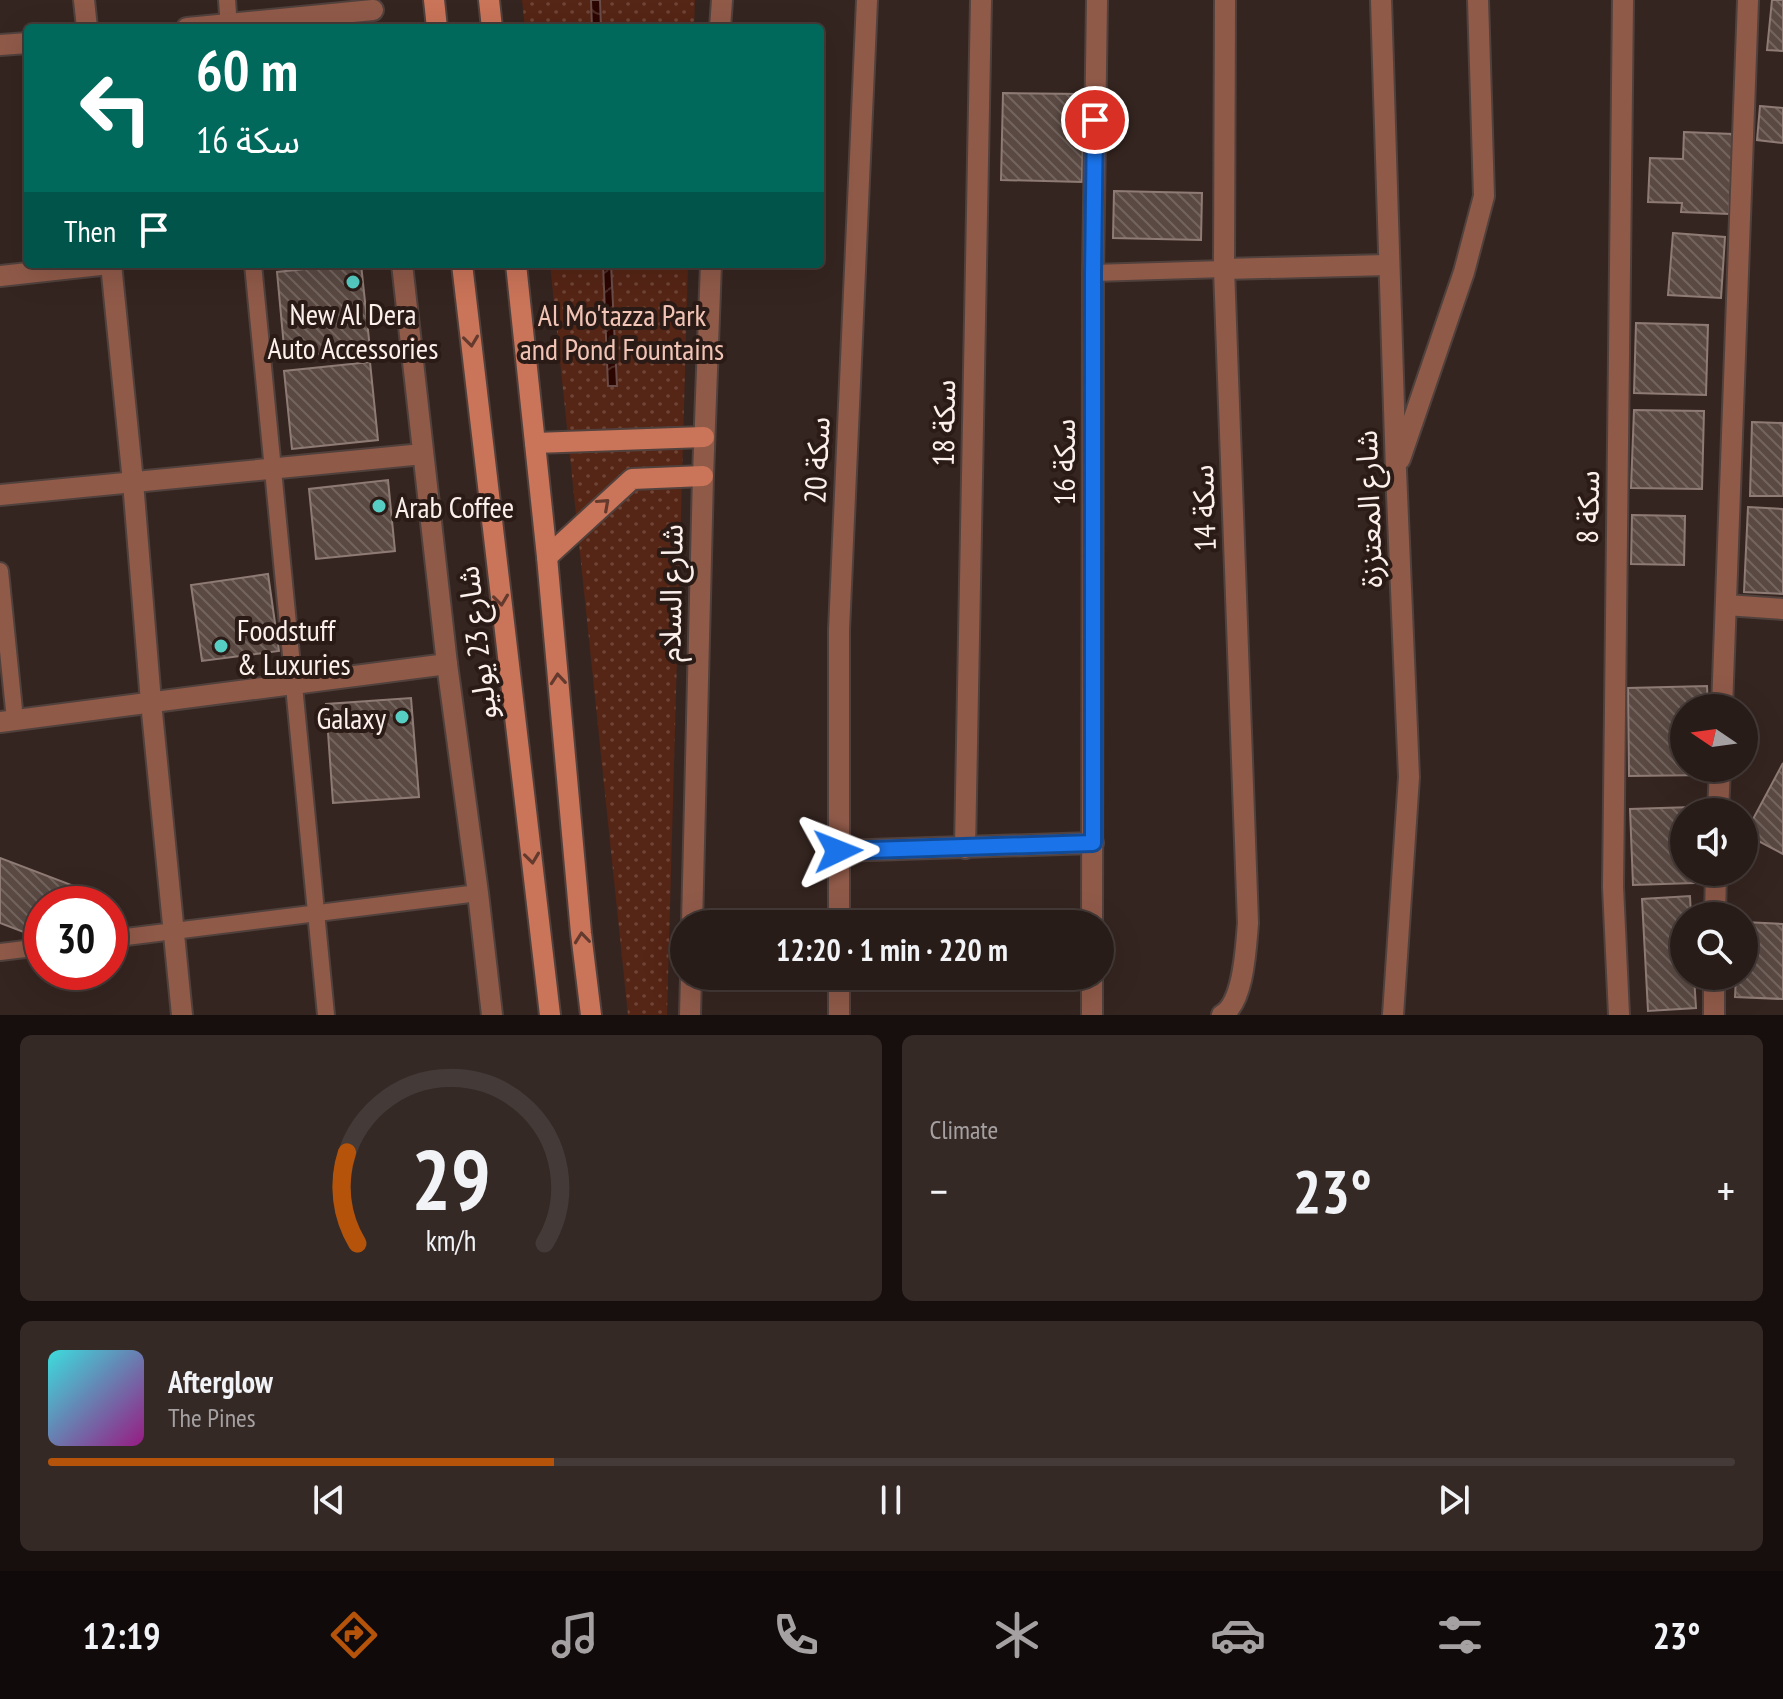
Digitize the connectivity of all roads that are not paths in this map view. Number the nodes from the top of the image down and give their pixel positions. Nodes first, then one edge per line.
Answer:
1 (84, 0) edge
2 (227, 0) edge
3 (434, 0) edge
4 (489, 0) edge
5 (722, 0) edge
6 (867, 0) edge
7 (981, 0) edge
8 (1097, 0) edge
9 (1225, 0) edge
10 (1381, 0) edge
11 (1478, 0) edge
12 (1623, 0) edge
13 (1748, 0) edge
14 (373, 13) edge
15 (87, 24) edge
16 (229, 24) edge
17 (251, 24) edge
18 (437, 24) edge
19 (492, 24) edge
20 (720, 24) edge
21 (24, 43) edge
22 (0, 45) edge
23 (1388, 265) junction
24 (73, 268) edge
25 (110, 268) edge
26 (253, 268) edge
27 (402, 268) edge
28 (462, 268) edge
29 (516, 268) edge
30 (711, 268) edge
31 (1224, 269) junction
32 (1093, 273) junction
33 (0, 276) edge
34 (704, 437) junction
35 (535, 443) junction
36 (423, 454) junction
37 (273, 468) junction
38 (1396, 471) junction
39 (703, 476) junction
40 (133, 482) junction
41 (0, 495) edge
42 (547, 557) junction
43 (0, 571) edge
44 (1726, 605) junction
45 (1783, 609) edge
46 (447, 664) junction
47 (294, 684) junction
48 (1723, 694) edge
49 (151, 702) junction
50 (8, 721) edge
51 (1093, 843) junction
52 (965, 848) junction
53 (838, 851) junction
54 (478, 893) junction
55 (692, 910) edge
56 (839, 910) edge
57 (1092, 910) edge
58 (317, 913) junction
59 (174, 931) junction
60 (128, 937) edge
61 (24, 949) edge
62 (0, 952) edge
63 (691, 990) edge
64 (839, 990) edge
65 (1092, 990) edge
66 (1714, 990) edge
67 (1226, 1013) edge
68 (182, 1015) edge
69 (326, 1015) edge
70 (492, 1015) edge
71 (550, 1015) edge
72 (591, 1015) edge
73 (690, 1015) edge
74 (839, 1015) edge
75 (1092, 1015) edge
76 (1393, 1015) edge
77 (1619, 1015) edge
78 (1714, 1015) edge

1 - 15 street
2 - 16 lane
3 - 18 main road
4 - 19 main road
5 - 20 street
6 - 53 street, سكة 20
7 - 52 street, سكة 18
8 - 32 street, سكة 16
9 - 31 street, سكة 14
10 - 23 street, شارع المعتززة
11 - 38 street
12 - 77 street, سكة 8
13 - 44 street
14 - 17 street
21 - 22 street
23 - 31 street
23 - 38 street, شارع المعتززة
24 - 33 street
25 - 40 street
26 - 37 lane
27 - 36 street
28 -> 71 main road, شارع 23 يوليو
29 - 35 main road
30 - 34 street, شارع السلام
31 - 32 lane
31 - 67 street, سكة 14
32 - 51 street, سكة 16
34 - 35 main road
34 - 39 street, شارع السلام
35 - 42 main road
36 - 37 street
36 - 46 street
37 - 40 street
37 - 47 lane
38 - 76 street, شارع المعتززة
42 -> 39 main road
39 - 55 street, شارع السلام
40 - 41 street
40 - 49 street
72 -> 42 main road
43 - 50 lane
44 - 45 street
44 - 48 street
46 - 47 street
46 - 54 street
47 - 49 street
47 - 58 lane
49 - 50 street
49 - 59 street
51 - 52 street
51 - 57 street, سكة 16
52 - 53 street
53 - 56 street, سكة 20
54 - 58 lane
54 - 70 street
58 - 59 lane
58 - 69 lane
59 - 60 lane
59 - 68 street
61 - 62 lane
63 - 73 street
64 - 74 street
65 - 75 street
66 - 78 street

